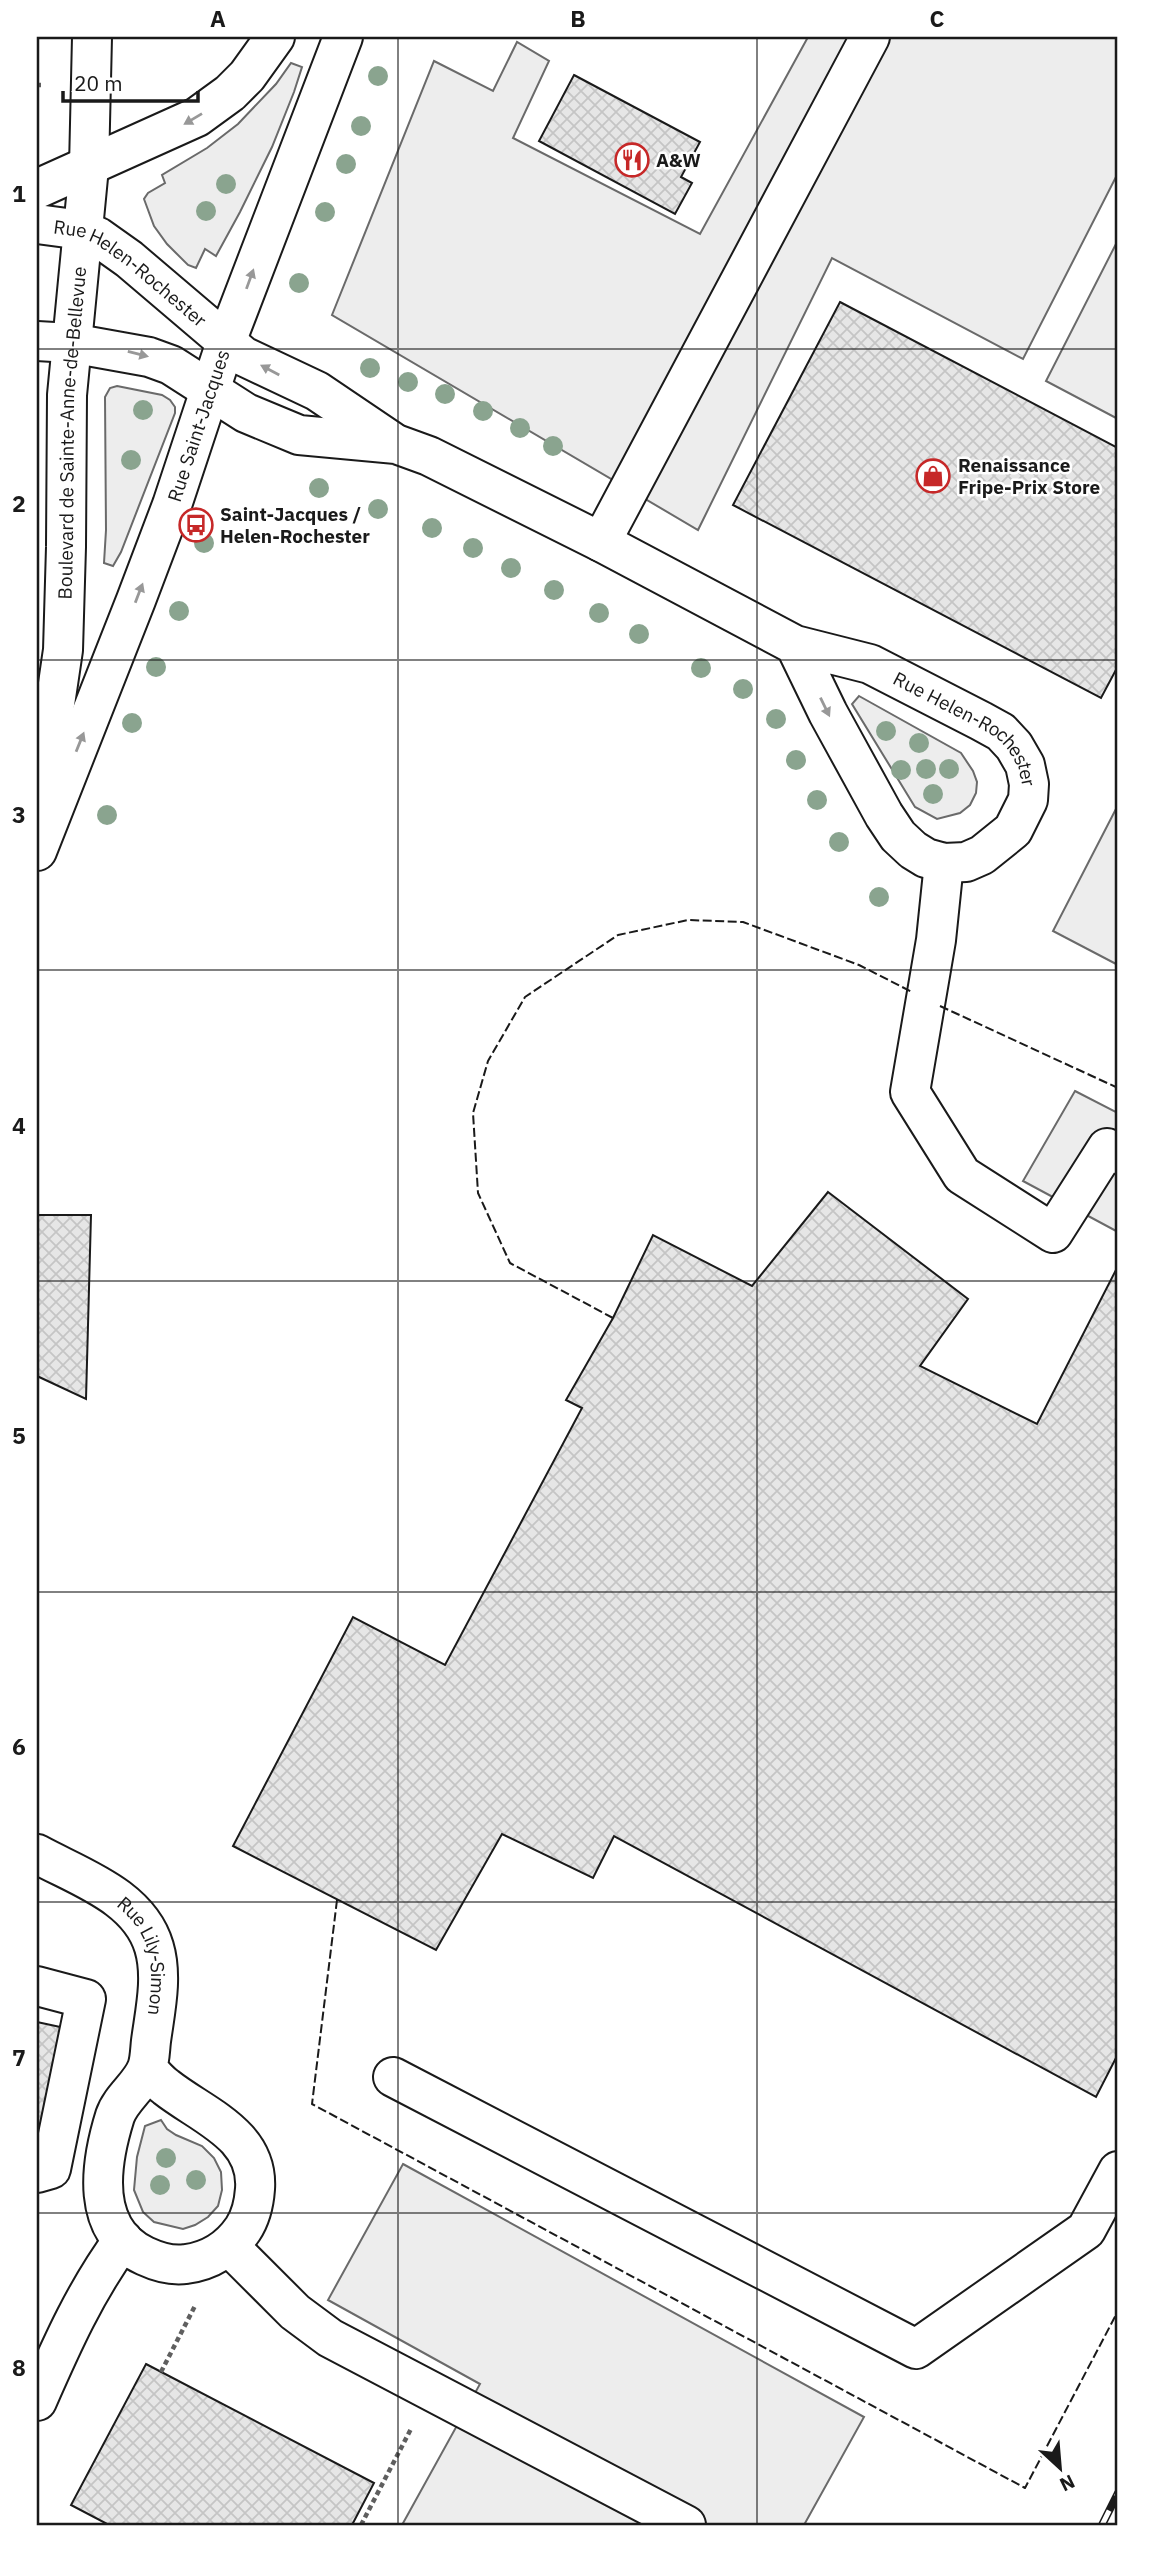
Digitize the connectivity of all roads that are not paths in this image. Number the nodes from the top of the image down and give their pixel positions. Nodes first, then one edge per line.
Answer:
1 (92, 37) edge
2 (275, 37) edge
3 (343, 37) edge
4 (870, 37) edge
5 (89, 167) junction
6 (37, 189) edge
7 (37, 224) edge
8 (82, 230) junction
9 (54, 342) edge
10 (226, 342) junction
11 (210, 390) junction
12 (396, 444) junction
13 (601, 542) junction
14 (795, 645) junction
15 (37, 829) edge
16 (37, 851) edge
17 (944, 863) junction
18 (1118, 1154) edge
19 (37, 1854) edge
20 (37, 1986) edge
21 (147, 2068) junction
22 (393, 2077) dead end
23 (1118, 2171) edge
24 (37, 2174) edge
25 (123, 2240) junction
26 (229, 2246) junction
27 (37, 2401) edge
28 (686, 2525) edge

1 - 5 street, Boulevard de Sainte-Anne-de-Bellevue
2 -> 5 street
10 -> 3 street, Rue Saint-Jacques
4 - 13 street
5 - 6 street
5 - 8 street, Boulevard de Sainte-Anne-de-Bellevue
7 - 8 street, Rue Helen-Rochester
8 - 9 street, Boulevard de Sainte-Anne-de-Bellevue
8 - 10 street, Rue Helen-Rochester
9 -> 11 street, Rue Helen-Rochester
9 - 15 street, Boulevard de Sainte-Anne-de-Bellevue
10 - 11 street, Rue Saint-Jacques
12 -> 10 street, Rue Helen-Rochester
11 - 12 street, Rue Helen-Rochester
16 -> 11 street, Rue Saint-Jacques
12 - 13 street, Rue Helen-Rochester
13 - 14 street, Rue Helen-Rochester
14 -> 17 street
14 - 17 street, Rue Helen-Rochester
17 - 18 street
19 - 21 street, Rue Lily-Simon
20 - 24 street
21 - 25 street
21 - 26 street
22 - 23 street
25 - 26 street
25 - 27 street
26 - 28 street

